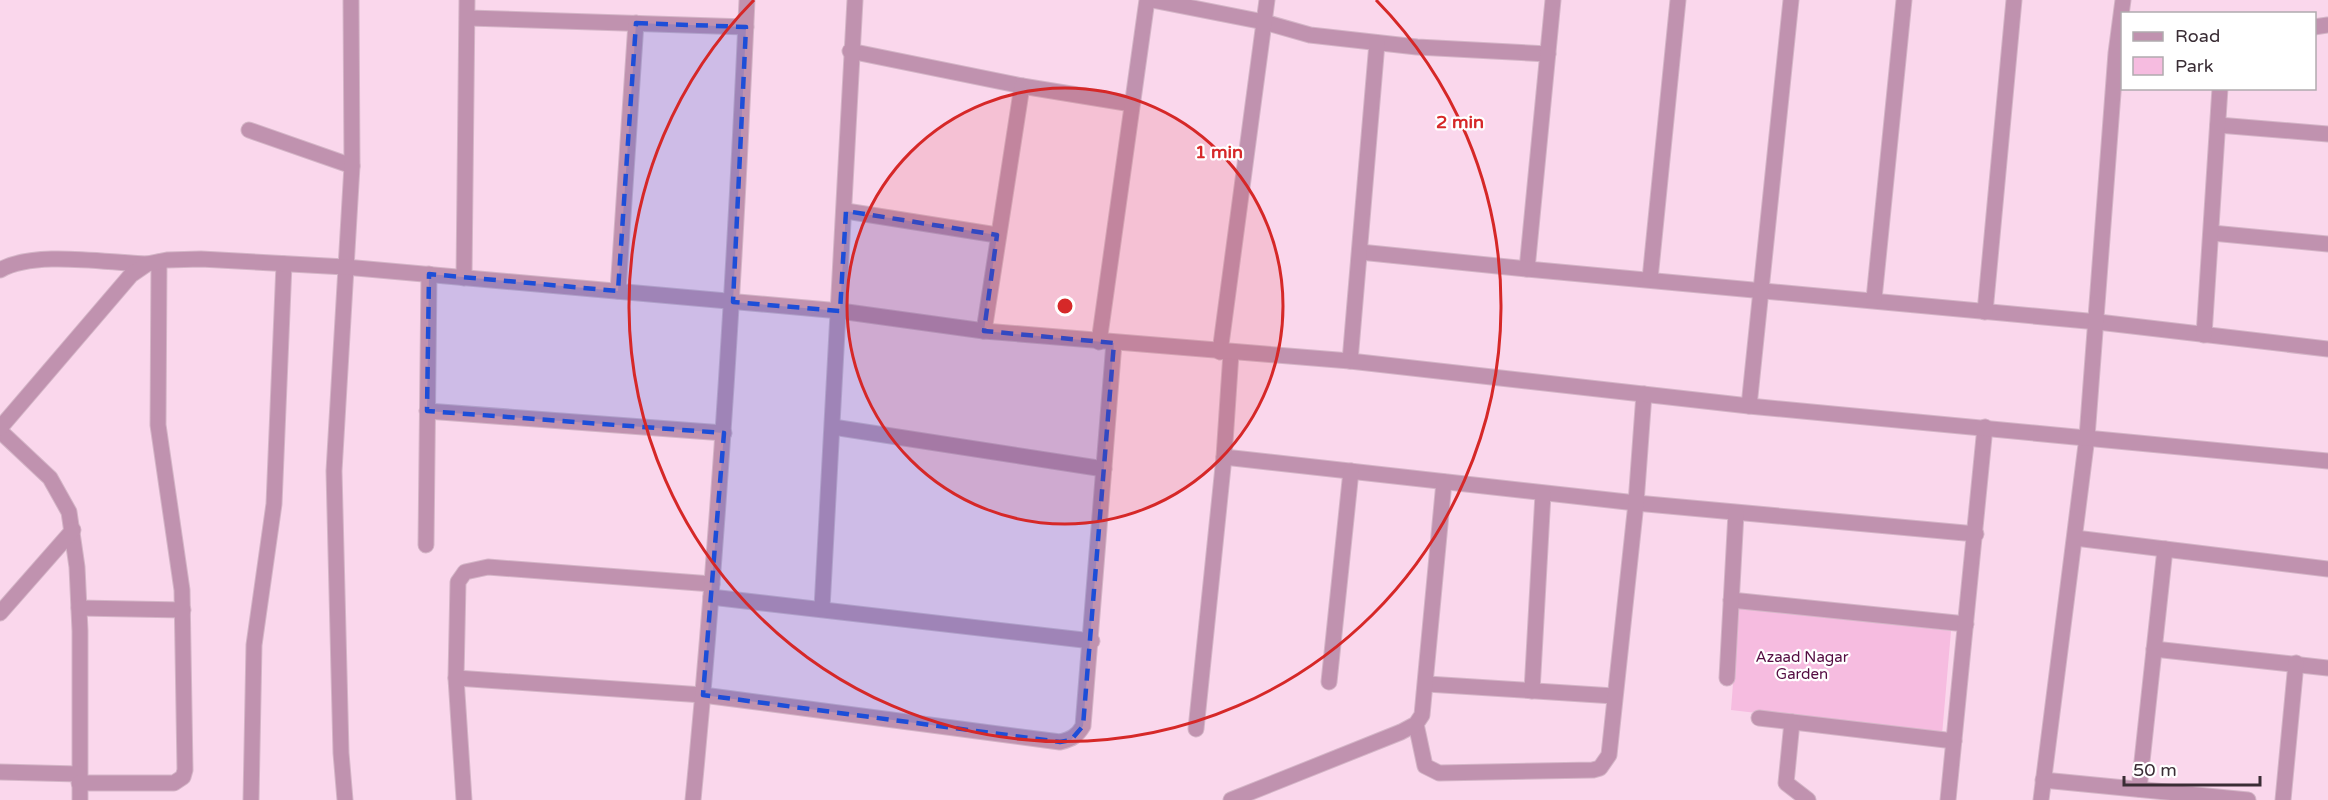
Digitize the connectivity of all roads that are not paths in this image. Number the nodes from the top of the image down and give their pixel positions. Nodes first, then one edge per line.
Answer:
1 (351, 0) edge
2 (468, 0) edge
3 (747, 0) edge
4 (855, 0) edge
5 (1146, 0) edge
6 (1152, 0) edge
7 (1267, 0) edge
8 (1553, 0) edge
9 (1678, 0) edge
10 (1791, 0) edge
11 (1904, 0) edge
12 (2014, 0) edge
13 (468, 18) junction
14 (1264, 22) junction
15 (636, 23) junction
16 (2121, 26) edge
17 (746, 27) junction
18 (1377, 43) junction
19 (850, 51) junction
20 (2119, 52) edge
21 (1548, 54) junction
22 (1022, 86) junction
23 (2220, 90) edge
24 (1132, 104) junction
25 (2218, 125) junction
26 (249, 130) dead end
27 (2328, 134) edge
28 (352, 166) junction
29 (846, 211) junction
30 (2212, 233) junction
31 (997, 235) junction
32 (2328, 244) edge
33 (1360, 252) junction
34 (153, 263) junction
35 (284, 264) junction
36 (345, 267) junction
37 (1527, 269) junction
38 (0, 270) edge
39 (429, 274) junction
40 (464, 278) junction
41 (1650, 279) junction
42 (1762, 289) junction
43 (618, 291) junction
44 (1874, 299) junction
45 (733, 302) junction
46 (840, 311) junction
47 (1985, 312) junction
48 (2098, 321) junction
49 (984, 331) junction
50 (2204, 335) junction
51 (1107, 342) junction
52 (2328, 349) edge
53 (1225, 353) junction
54 (1350, 361) junction
55 (1644, 394) junction
56 (1749, 406) junction
57 (427, 411) junction
58 (833, 426) junction
59 (1985, 426) junction
60 (0, 430) edge
61 (724, 433) junction
62 (2087, 437) junction
63 (1224, 457) junction
64 (2328, 461) edge
65 (1104, 469) junction
66 (1351, 471) junction
67 (1444, 482) junction
68 (1543, 494) junction
69 (1636, 503) junction
70 (1736, 513) junction
71 (73, 530) junction
72 (1976, 534) junction
73 (2075, 538) junction
74 (426, 545) dead end
75 (2164, 549) junction
76 (2328, 569) edge
77 (712, 591) junction
78 (1731, 600) junction
79 (79, 608) junction
80 (822, 608) junction
81 (183, 610) junction
82 (0, 612) edge
83 (1966, 624) junction
84 (1092, 641) junction
85 (2154, 650) junction
86 (2296, 663) junction
87 (2328, 668) edge
88 (456, 678) junction
89 (1727, 678) dead end
90 (1329, 682) dead end
91 (1427, 684) junction
92 (1532, 690) junction
93 (703, 695) junction
94 (1614, 696) junction
95 (1759, 718) dead end
96 (1792, 722) junction
97 (1416, 724) junction
98 (1196, 729) dead end
99 (1954, 741) junction
100 (0, 772) edge
101 (80, 779) junction
102 (2043, 780) junction
103 (2139, 789) junction
104 (80, 800) edge
105 (251, 800) edge
106 (345, 800) edge
107 (464, 800) edge
108 (693, 800) edge
109 (1231, 800) edge
110 (1808, 800) edge
111 (1948, 800) edge
112 (2041, 800) edge
113 (2248, 800) edge
114 (2283, 800) edge

1 - 28 street
2 - 13 street
3 - 17 street
4 - 19 street
5 - 24 street
6 - 14 street
7 - 14 street
8 - 21 street
9 - 41 street
10 - 42 street
11 - 44 street
12 - 47 street
13 - 15 street
13 - 40 street
14 - 18 street
14 - 53 street
15 - 17 street
15 - 43 street
16 - 20 street
17 - 45 street
18 - 21 street
18 - 33 street
19 - 22 street
19 - 29 street
20 - 48 street
21 - 37 street
22 - 24 street
22 - 31 street
23 - 25 street
24 - 51 street
25 - 27 street
25 - 30 street
26 - 28 street
28 - 36 street
29 - 31 street
29 - 46 street
30 - 32 street
30 - 50 street
31 - 49 street
33 - 37 street
33 - 54 street
34 - 35 street
34 - 38 street
34 - 60 street
34 - 81 street
35 - 36 street
35 - 105 street
36 - 39 street
36 - 106 street
37 - 41 street
39 - 40 street
39 - 57 street
40 - 43 street
41 - 42 street
42 - 44 street
42 - 56 street
43 - 45 street
44 - 47 street
45 - 46 street
45 - 61 street
46 - 49 street
46 - 58 street
47 - 48 street
48 - 50 street
48 - 62 street
49 - 51 street
50 - 52 street
51 - 53 street
51 - 65 street
53 - 54 street
53 - 63 street
54 - 55 street
55 - 56 street
55 - 69 street
56 - 59 street
57 - 61 street
57 - 74 street
58 - 65 street
58 - 80 street
59 - 62 street
59 - 72 street
60 - 71 street
61 - 77 street
62 - 64 street
62 - 73 street
63 - 66 street
63 - 98 street
65 - 84 street
66 - 67 street
66 - 90 street
67 - 68 street
67 - 91 street
68 - 69 street
68 - 92 street
69 - 70 street
69 - 94 street
70 - 72 street
70 - 78 street
71 - 79 street
71 - 82 street
72 - 83 street
73 - 75 street
73 - 102 street
75 - 76 street
75 - 85 street
77 - 80 street
77 - 88 street
77 - 93 street
78 - 83 street
78 - 89 street
79 - 81 street
79 - 101 street
80 - 84 street
81 - 101 street
83 - 99 street
84 - 93 street
85 - 86 street
85 - 103 street
86 - 87 street
86 - 114 street
88 - 93 street
88 - 107 street
91 - 92 street
91 - 97 street
92 - 94 street
93 - 108 street
94 - 97 street
95 - 96 street
96 - 99 street
96 - 110 street
97 - 109 street
99 - 111 street
100 - 101 street
101 - 104 street
102 - 103 street
102 - 112 street
103 - 113 street

